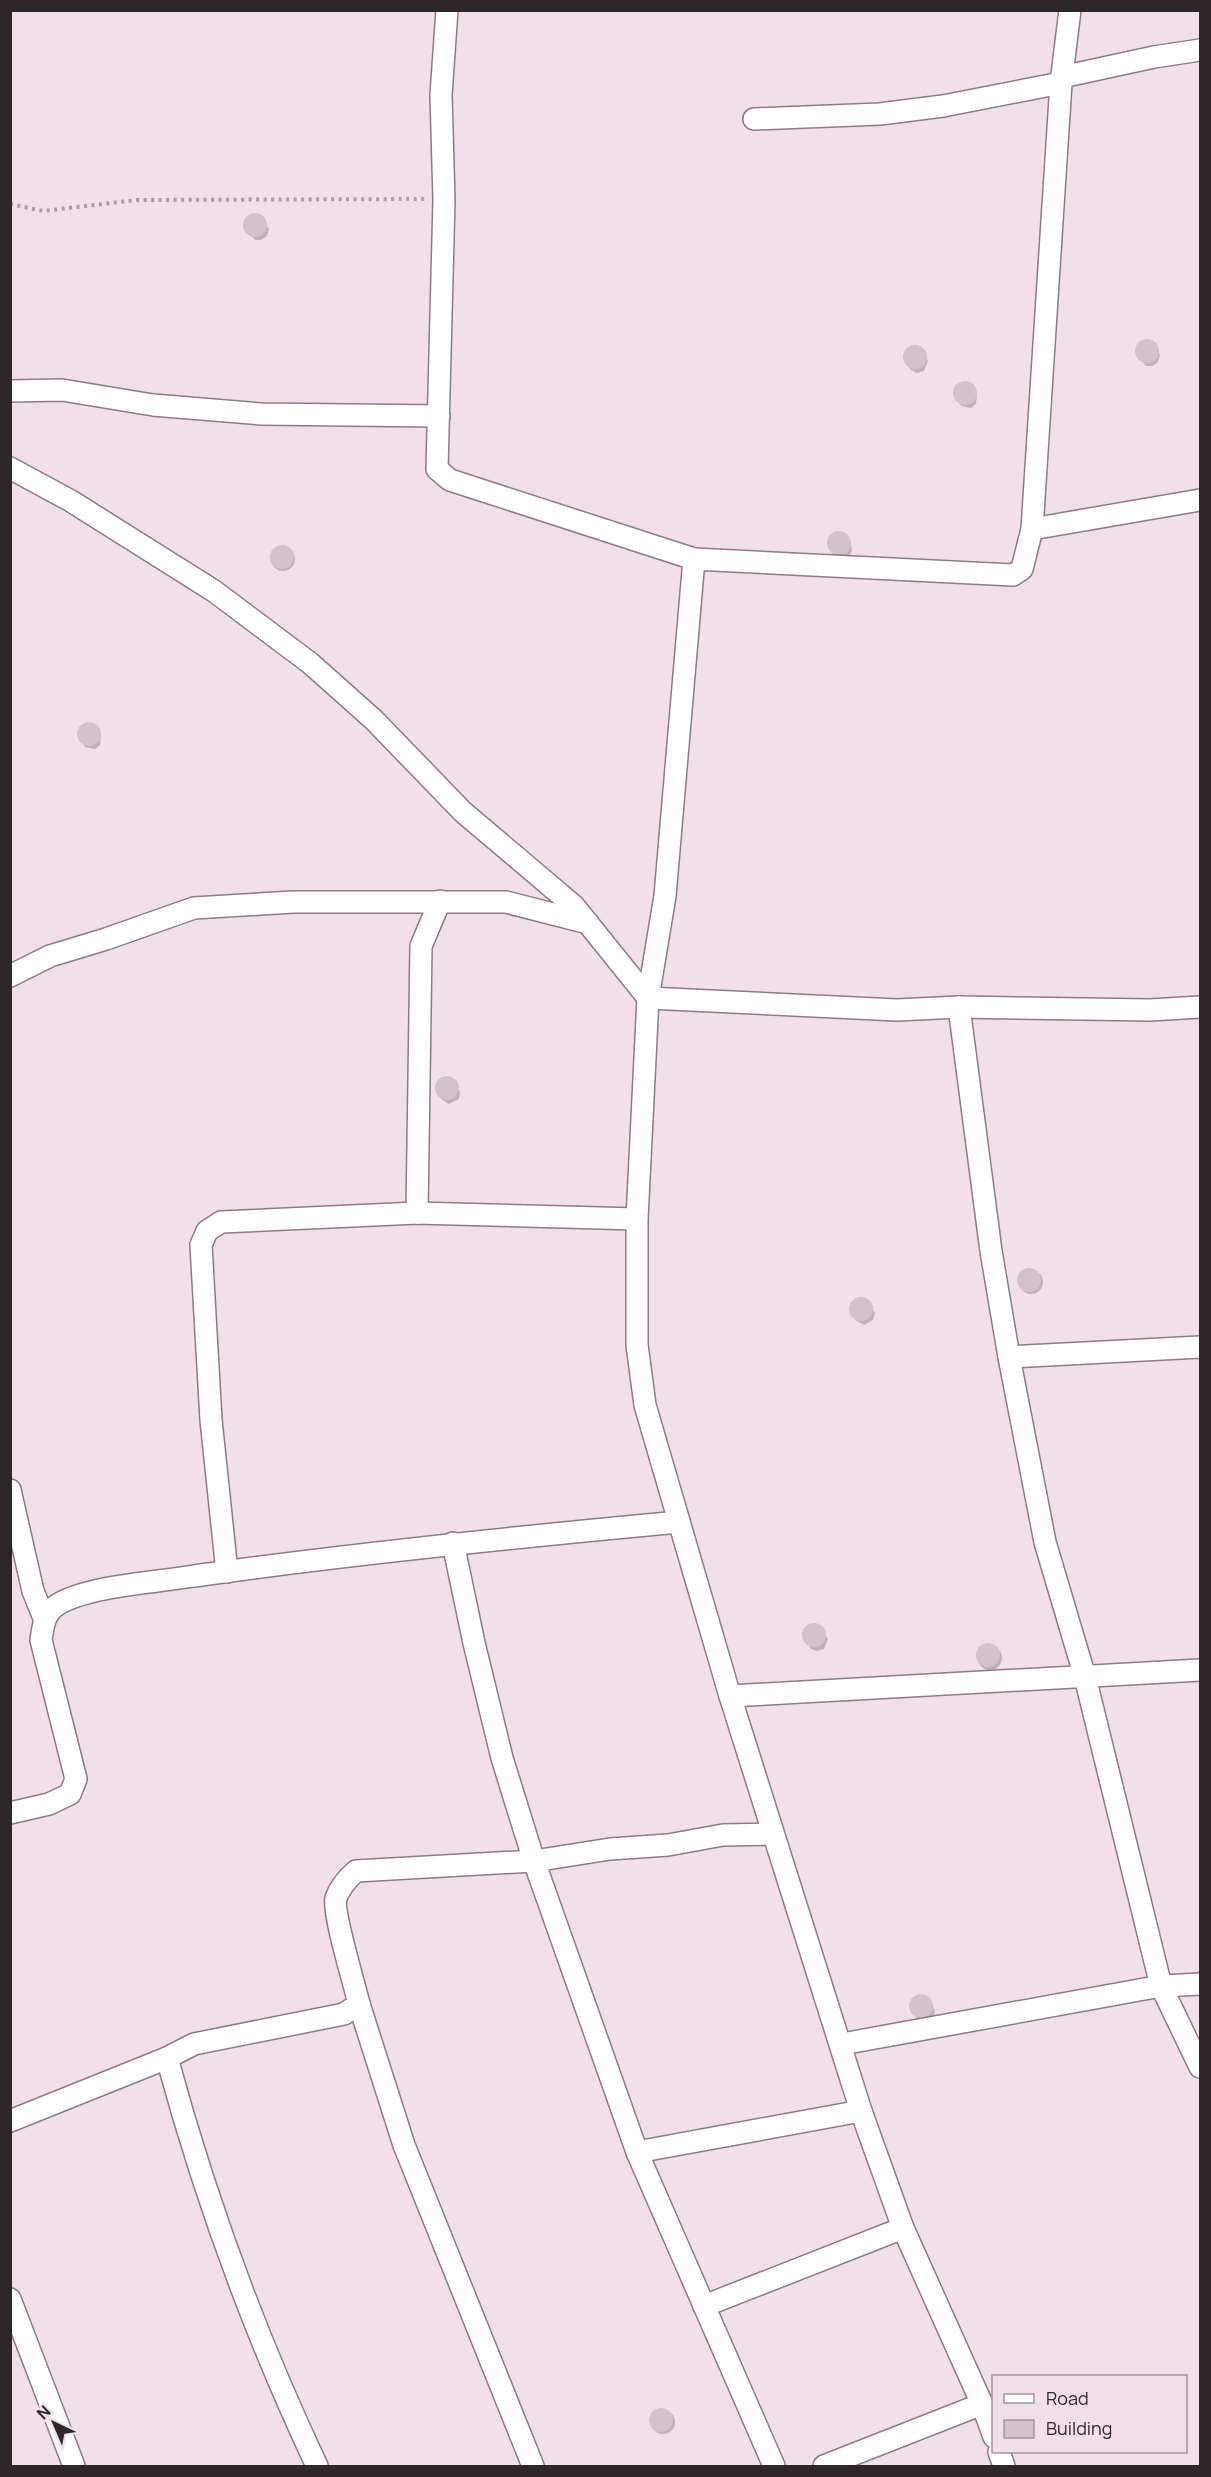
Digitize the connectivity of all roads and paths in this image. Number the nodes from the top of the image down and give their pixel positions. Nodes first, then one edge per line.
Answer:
1 (447, 10) edge
2 (1070, 10) edge
3 (1200, 50) edge
4 (1062, 80) junction
5 (754, 119) dead end
6 (444, 200) junction
7 (10, 204) edge
8 (10, 391) edge
9 (440, 416) junction
10 (10, 468) edge
11 (1200, 500) edge
12 (1032, 529) junction
13 (694, 559) junction
14 (440, 901) junction
15 (588, 923) junction
16 (10, 976) edge
17 (648, 998) junction
18 (959, 1007) junction
19 (1200, 1007) edge
20 (417, 1213) junction
21 (637, 1219) junction
22 (1200, 1347) edge
23 (1008, 1357) junction
24 (11, 1500) edge
25 (680, 1522) junction
26 (453, 1544) junction
27 (227, 1572) junction
28 (44, 1618) junction
29 (1200, 1671) edge
30 (1085, 1677) junction
31 (730, 1696) junction
32 (10, 1813) edge
33 (772, 1834) junction
34 (534, 1861) junction
35 (1200, 1984) edge
36 (1161, 1986) junction
37 (359, 2004) junction
38 (842, 2044) junction
39 (167, 2058) junction
40 (1200, 2067) edge
41 (861, 2111) junction
42 (10, 2121) edge
43 (637, 2152) junction
44 (903, 2228) junction
45 (10, 2299) edge
46 (704, 2306) junction
47 (982, 2404) junction
48 (992, 2434) edge
49 (74, 2466) edge
50 (317, 2466) edge
51 (534, 2466) edge
52 (774, 2466) edge
53 (824, 2466) edge

1 - 6 street
2 - 4 street
3 - 4 street
4 - 5 street
4 - 12 street
6 - 7 path
6 - 9 street
8 - 9 street
9 - 13 street
10 - 15 street
11 - 12 street
12 - 13 street
13 - 17 street
14 - 15 street
14 - 16 street
14 - 20 street
15 - 17 street
17 - 18 street
17 - 21 street
18 - 19 street
18 - 23 street
20 - 21 street
20 - 27 street
21 - 25 street
22 - 23 street
23 - 30 street
24 - 28 street
25 - 26 street
25 - 31 street
26 - 27 street
26 - 34 street
27 - 28 street
28 - 32 street
29 - 30 street
30 - 31 street
30 - 36 street
31 - 33 street
33 - 34 street
33 - 38 street
34 - 37 street
34 - 43 street
35 - 36 street
36 - 38 street
36 - 40 street
37 - 39 street
37 - 51 street
38 - 41 street
39 - 42 street
39 - 50 street
41 - 43 street
41 - 44 street
43 - 46 street
44 - 46 street
44 - 47 street
45 - 49 street
46 - 52 street
47 - 48 street
47 - 53 street

